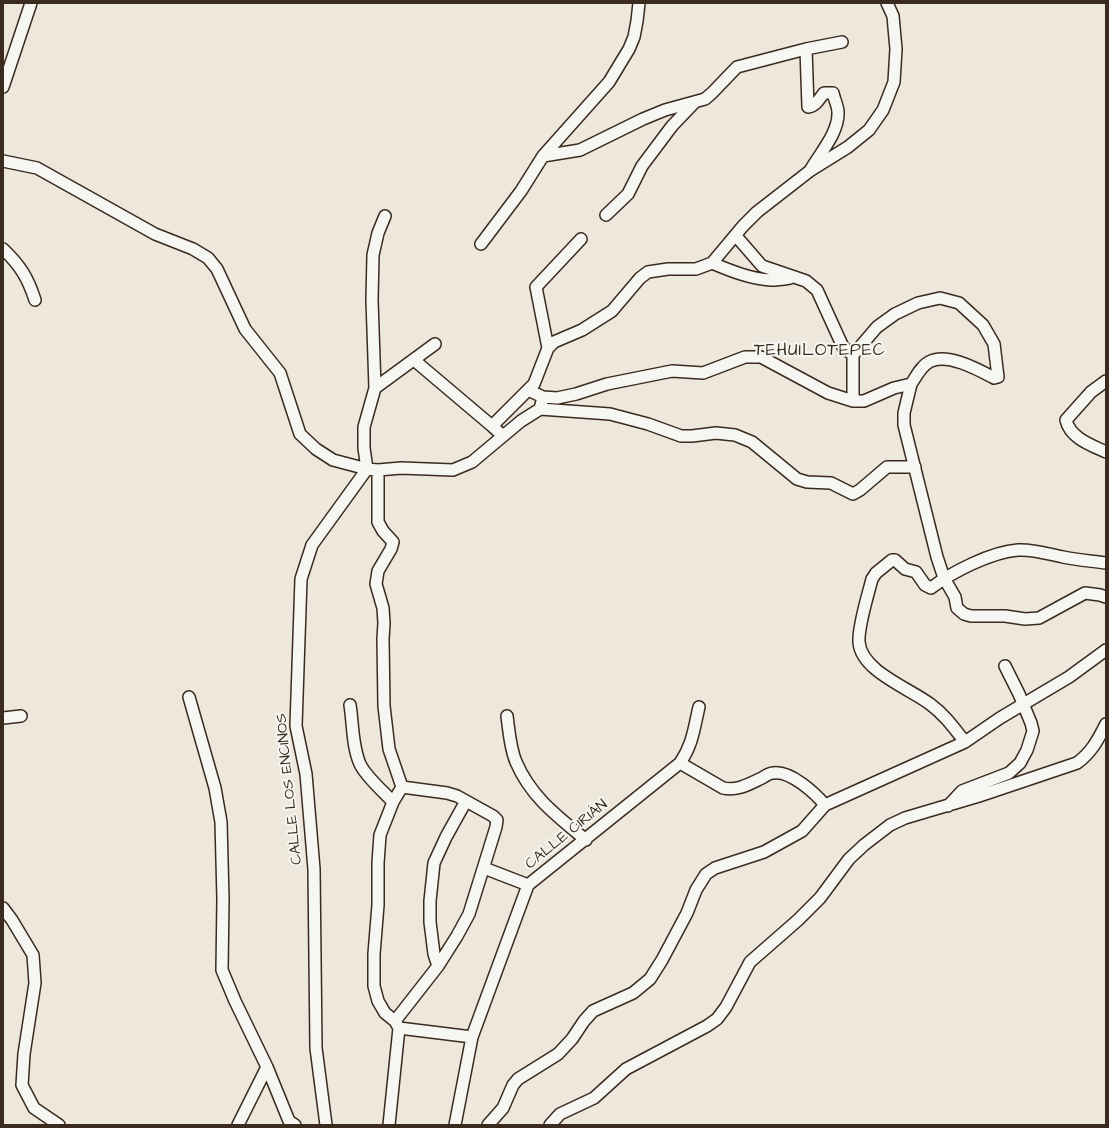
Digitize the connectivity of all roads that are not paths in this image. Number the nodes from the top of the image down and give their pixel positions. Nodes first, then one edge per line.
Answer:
1 (31, 3) edge
2 (638, 3) edge
3 (887, 3) edge
4 (842, 42) dead end
5 (806, 49) junction
6 (3, 87) edge
7 (696, 102) junction
8 (543, 156) junction
9 (3, 161) edge
10 (811, 170) junction
11 (606, 215) dead end
12 (385, 216) dead end
13 (736, 236) junction
14 (581, 239) dead end
15 (481, 244) dead end
16 (3, 249) edge
17 (712, 263) junction
18 (795, 278) junction
19 (35, 300) dead end
20 (435, 344) dead end
21 (548, 348) junction
22 (853, 355) junction
23 (414, 360) junction
24 (1105, 383) edge
25 (911, 384) junction
26 (375, 388) junction
27 (528, 390) junction
28 (543, 397) junction
29 (853, 401) junction
30 (540, 409) junction
31 (492, 426) junction
32 (503, 436) junction
33 (1106, 452) edge
34 (915, 466) junction
35 (372, 470) junction
36 (1106, 563) edge
37 (944, 578) junction
38 (1106, 597) edge
39 (1106, 650) edge
40 (1004, 666) dead end
41 (189, 697) dead end
42 (1023, 704) junction
43 (350, 705) dead end
44 (698, 707) dead end
45 (21, 716) dead end
46 (507, 716) dead end
47 (3, 718) edge
48 (1106, 724) edge
49 (965, 742) junction
50 (680, 763) junction
51 (402, 787) junction
52 (466, 801) junction
53 (393, 802) junction
54 (826, 805) junction
55 (948, 806) junction
56 (586, 840) junction
57 (484, 868) junction
58 (528, 885) junction
59 (3, 908) edge
60 (438, 966) junction
61 (396, 1025) junction
62 (472, 1036) junction
63 (267, 1067) junction
64 (59, 1125) edge
65 (238, 1125) edge
66 (294, 1125) edge
67 (326, 1125) edge
68 (389, 1125) edge
69 (455, 1125) edge
70 (488, 1125) edge
71 (550, 1125) edge

1 - 6 street
2 - 8 street
3 - 10 street
4 - 5 street
5 - 7 street
5 - 10 street
7 - 8 street
7 - 11 street
8 - 15 street
9 - 35 street
10 - 13 street
12 - 26 street
13 - 17 street
13 - 18 street
14 - 21 street
16 - 19 street
17 - 18 street
17 - 21 street
18 - 22 street
20 - 23 street
21 - 27 street
22 - 25 street
22 - 29 street
23 - 26 street
23 - 31 street
24 - 33 street
25 - 29 street
25 - 34 street
26 - 35 street
27 - 28 street
27 - 31 street
28 - 29 street
28 - 30 street
30 - 32 street
30 - 34 street
31 - 32 street
32 - 35 street
34 - 37 street
35 - 51 street
35 - 67 street, CALLE LOS ENCINOS
36 - 37 street
37 - 38 street
37 - 49 street
39 - 42 street
40 - 42 street
41 - 63 street
42 - 49 street
42 - 55 street
43 - 53 street
44 - 50 street, CALLE CIRIÁN
45 - 47 street
46 - 56 street
48 - 55 street
49 - 54 street
50 - 54 street
50 - 56 street, CALLE CIRIÁN
51 - 52 street
51 - 53 street
52 - 57 street
52 - 60 street
53 - 61 street
54 - 70 street
55 - 71 street
56 - 58 street, CALLE CIRIÁN
57 - 58 street
57 - 60 street
58 - 62 street, CALLE CIRIÁN
59 - 64 street
60 - 61 street
61 - 62 street
61 - 68 street
62 - 69 street, CALLE CIRIÁN
63 - 65 street
63 - 66 street

